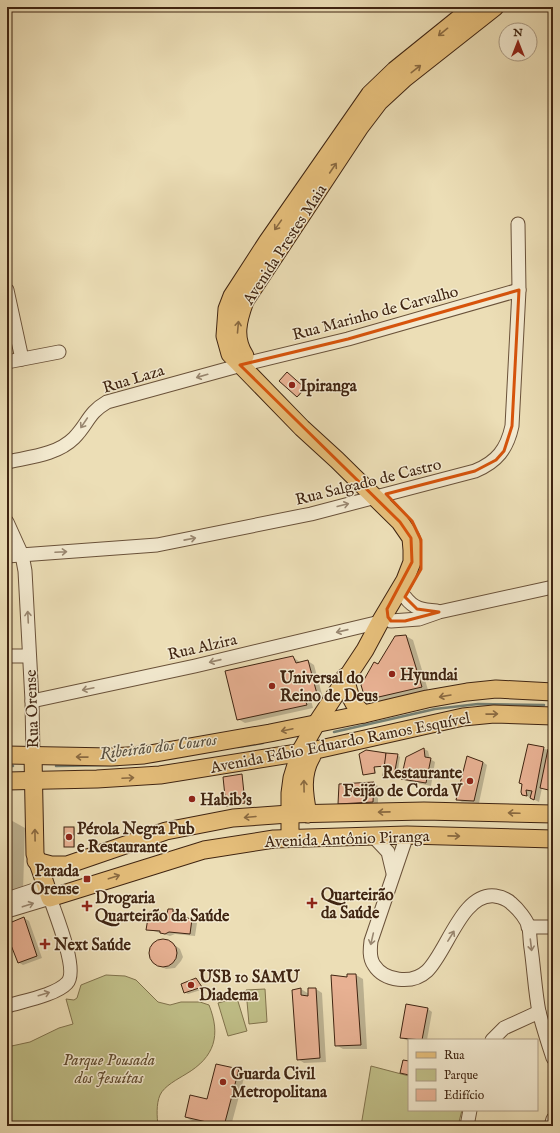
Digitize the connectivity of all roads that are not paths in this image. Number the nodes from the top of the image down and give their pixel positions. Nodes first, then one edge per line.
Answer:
1 (473, 7) edge
2 (494, 7) edge
3 (518, 224) dead end
4 (7, 290) edge
5 (519, 290) junction
6 (59, 352) dead end
7 (22, 359) junction
8 (7, 362) edge
9 (244, 364) junction
10 (7, 462) edge
11 (381, 496) junction
12 (7, 522) edge
13 (22, 554) junction
14 (7, 556) edge
15 (553, 586) edge
16 (405, 597) junction
17 (438, 612) junction
18 (386, 617) junction
19 (7, 656) edge
20 (29, 656) junction
21 (345, 677) junction
22 (553, 692) edge
23 (32, 701) junction
24 (364, 714) junction
25 (553, 716) edge
26 (316, 724) junction
27 (315, 750) junction
28 (7, 756) edge
29 (33, 756) junction
30 (7, 781) edge
31 (33, 781) junction
32 (461, 812) junction
33 (289, 814) junction
34 (308, 814) junction
35 (553, 814) edge
36 (407, 835) junction
37 (373, 836) junction
38 (290, 837) junction
39 (553, 839) edge
40 (36, 861) junction
41 (393, 875) junction
42 (48, 892) junction
43 (7, 899) edge
44 (7, 911) edge
45 (528, 927) junction
46 (553, 927) edge
47 (7, 1006) edge
48 (539, 1012) junction
49 (493, 1039) edge
50 (553, 1058) edge
51 (470, 1111) edge
52 (553, 1119) edge
53 (467, 1126) edge
54 (551, 1126) edge

1 -> 9 main road, Avenida Prestes Maia
9 -> 2 main road, Avenida Prestes Maia
3 - 5 street, Rua Salgado de Castro
4 - 7 street
5 - 9 street, Rua Marinho de Carvalho
5 - 11 street, Rua Salgado de Castro
6 - 7 street
7 - 8 street
9 -> 10 street, Rua Laza
9 - 11 main road, Avenida Prestes Maia
13 -> 11 street, Rua Salgado de Castro
11 - 16 main road, Avenida Prestes Maia
11 - 18 main road, Avenida Prestes Maia
12 - 13 street, Rua Orense
13 - 14 street, Rua Salgado de Castro
20 -> 13 street, Rua Orense
15 - 17 street, Rua Alzira
16 - 17 street, Rua Alzira
16 - 18 main road, Avenida Prestes Maia
17 - 18 street, Rua Alzira
18 - 21 main road, Avenida Prestes Maia
18 -> 23 street, Rua Alzira
19 - 20 street
20 - 23 street, Rua Orense
21 - 24 main road
21 - 26 main road, Avenida Prestes Maia
22 -> 24 main road, Avenida Fábio Eduardo Ramos Esquível
23 - 29 street, Rua Orense
24 - 26 main road, Avenida Fábio Eduardo Ramos Esquível
27 -> 25 main road, Avenida Fábio Eduardo Ramos Esquível
26 - 27 main road, Avenida Prestes Maia
26 - 27 main road
26 -> 29 main road, Avenida Fábio Eduardo Ramos Esquível
31 -> 27 main road, Avenida Fábio Eduardo Ramos Esquível
27 - 33 main road, Avenida Prestes Maia
34 -> 27 main road
28 - 29 main road, Avenida Fábio Eduardo Ramos Esquível
29 - 31 main road, Rua Orense
30 - 31 main road, Avenida Fábio Eduardo Ramos Esquível
40 -> 31 main road, Rua Orense
32 -> 34 main road, Avenida Antônio Piranga
35 -> 32 main road, Avenida Antônio Piranga
32 - 36 main road
33 - 34 main road, Avenida Antônio Piranga
33 - 38 main road, Avenida Prestes Maia
33 -> 40 main road, Avenida Antônio Piranga
36 - 37 main road, Avenida Antônio Piranga
36 -> 39 main road, Avenida Antônio Piranga
36 - 41 street
37 - 38 main road, Avenida Antônio Piranga
37 - 41 street
42 -> 38 main road, Avenida Antônio Piranga
40 - 42 main road, Rua Orense
41 -> 45 street
42 - 43 street, Avenida Antônio Piranga
44 -> 42 street, Avenida Antônio Piranga
47 -> 42 street
45 - 46 street
45 -> 48 street
48 - 49 street
48 - 50 street
51 - 53 street
52 - 54 street

